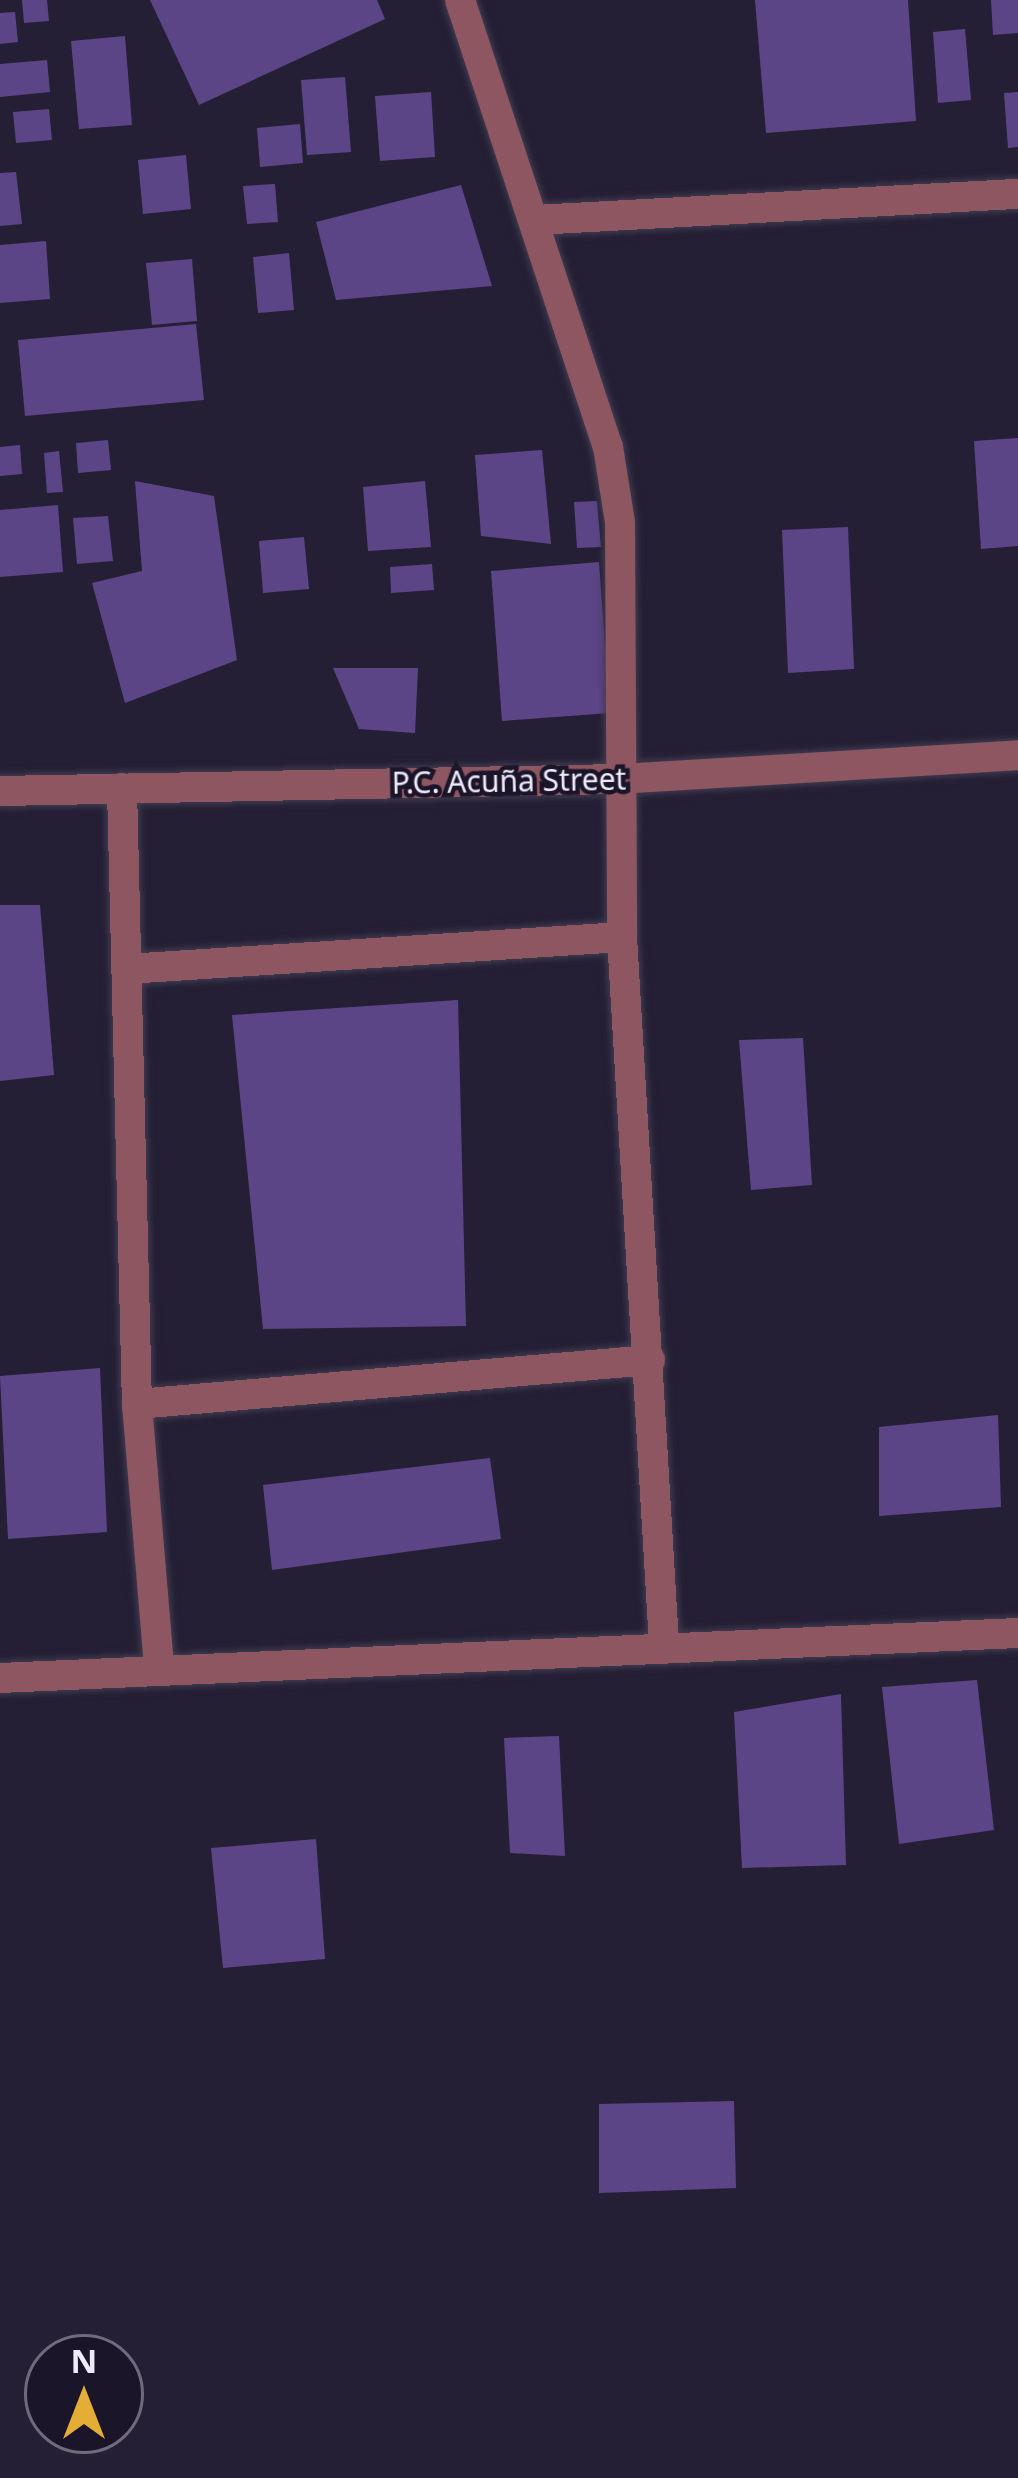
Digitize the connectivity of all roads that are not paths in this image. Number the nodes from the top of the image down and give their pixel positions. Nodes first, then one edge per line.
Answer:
1 (460, 0) edge
2 (1018, 194) edge
3 (535, 220) junction
4 (1018, 755) edge
5 (619, 779) junction
6 (122, 788) junction
7 (0, 791) edge
8 (622, 937) junction
9 (127, 969) junction
10 (650, 1360) junction
11 (136, 1404) junction
12 (1018, 1634) edge
13 (664, 1644) junction
14 (159, 1667) junction
15 (0, 1678) edge

1 - 3 street
2 - 3 street
3 - 5 street
4 - 5 street, P.C. Acuña Street
5 - 6 street, P.C. Acuña Street
5 - 8 street
6 - 7 street, P.C. Acuña Street
6 - 9 street
8 - 9 street
8 - 10 street
9 - 11 street
10 - 11 street
10 - 13 street
11 - 14 street
12 - 13 street
13 - 14 street
14 - 15 street

